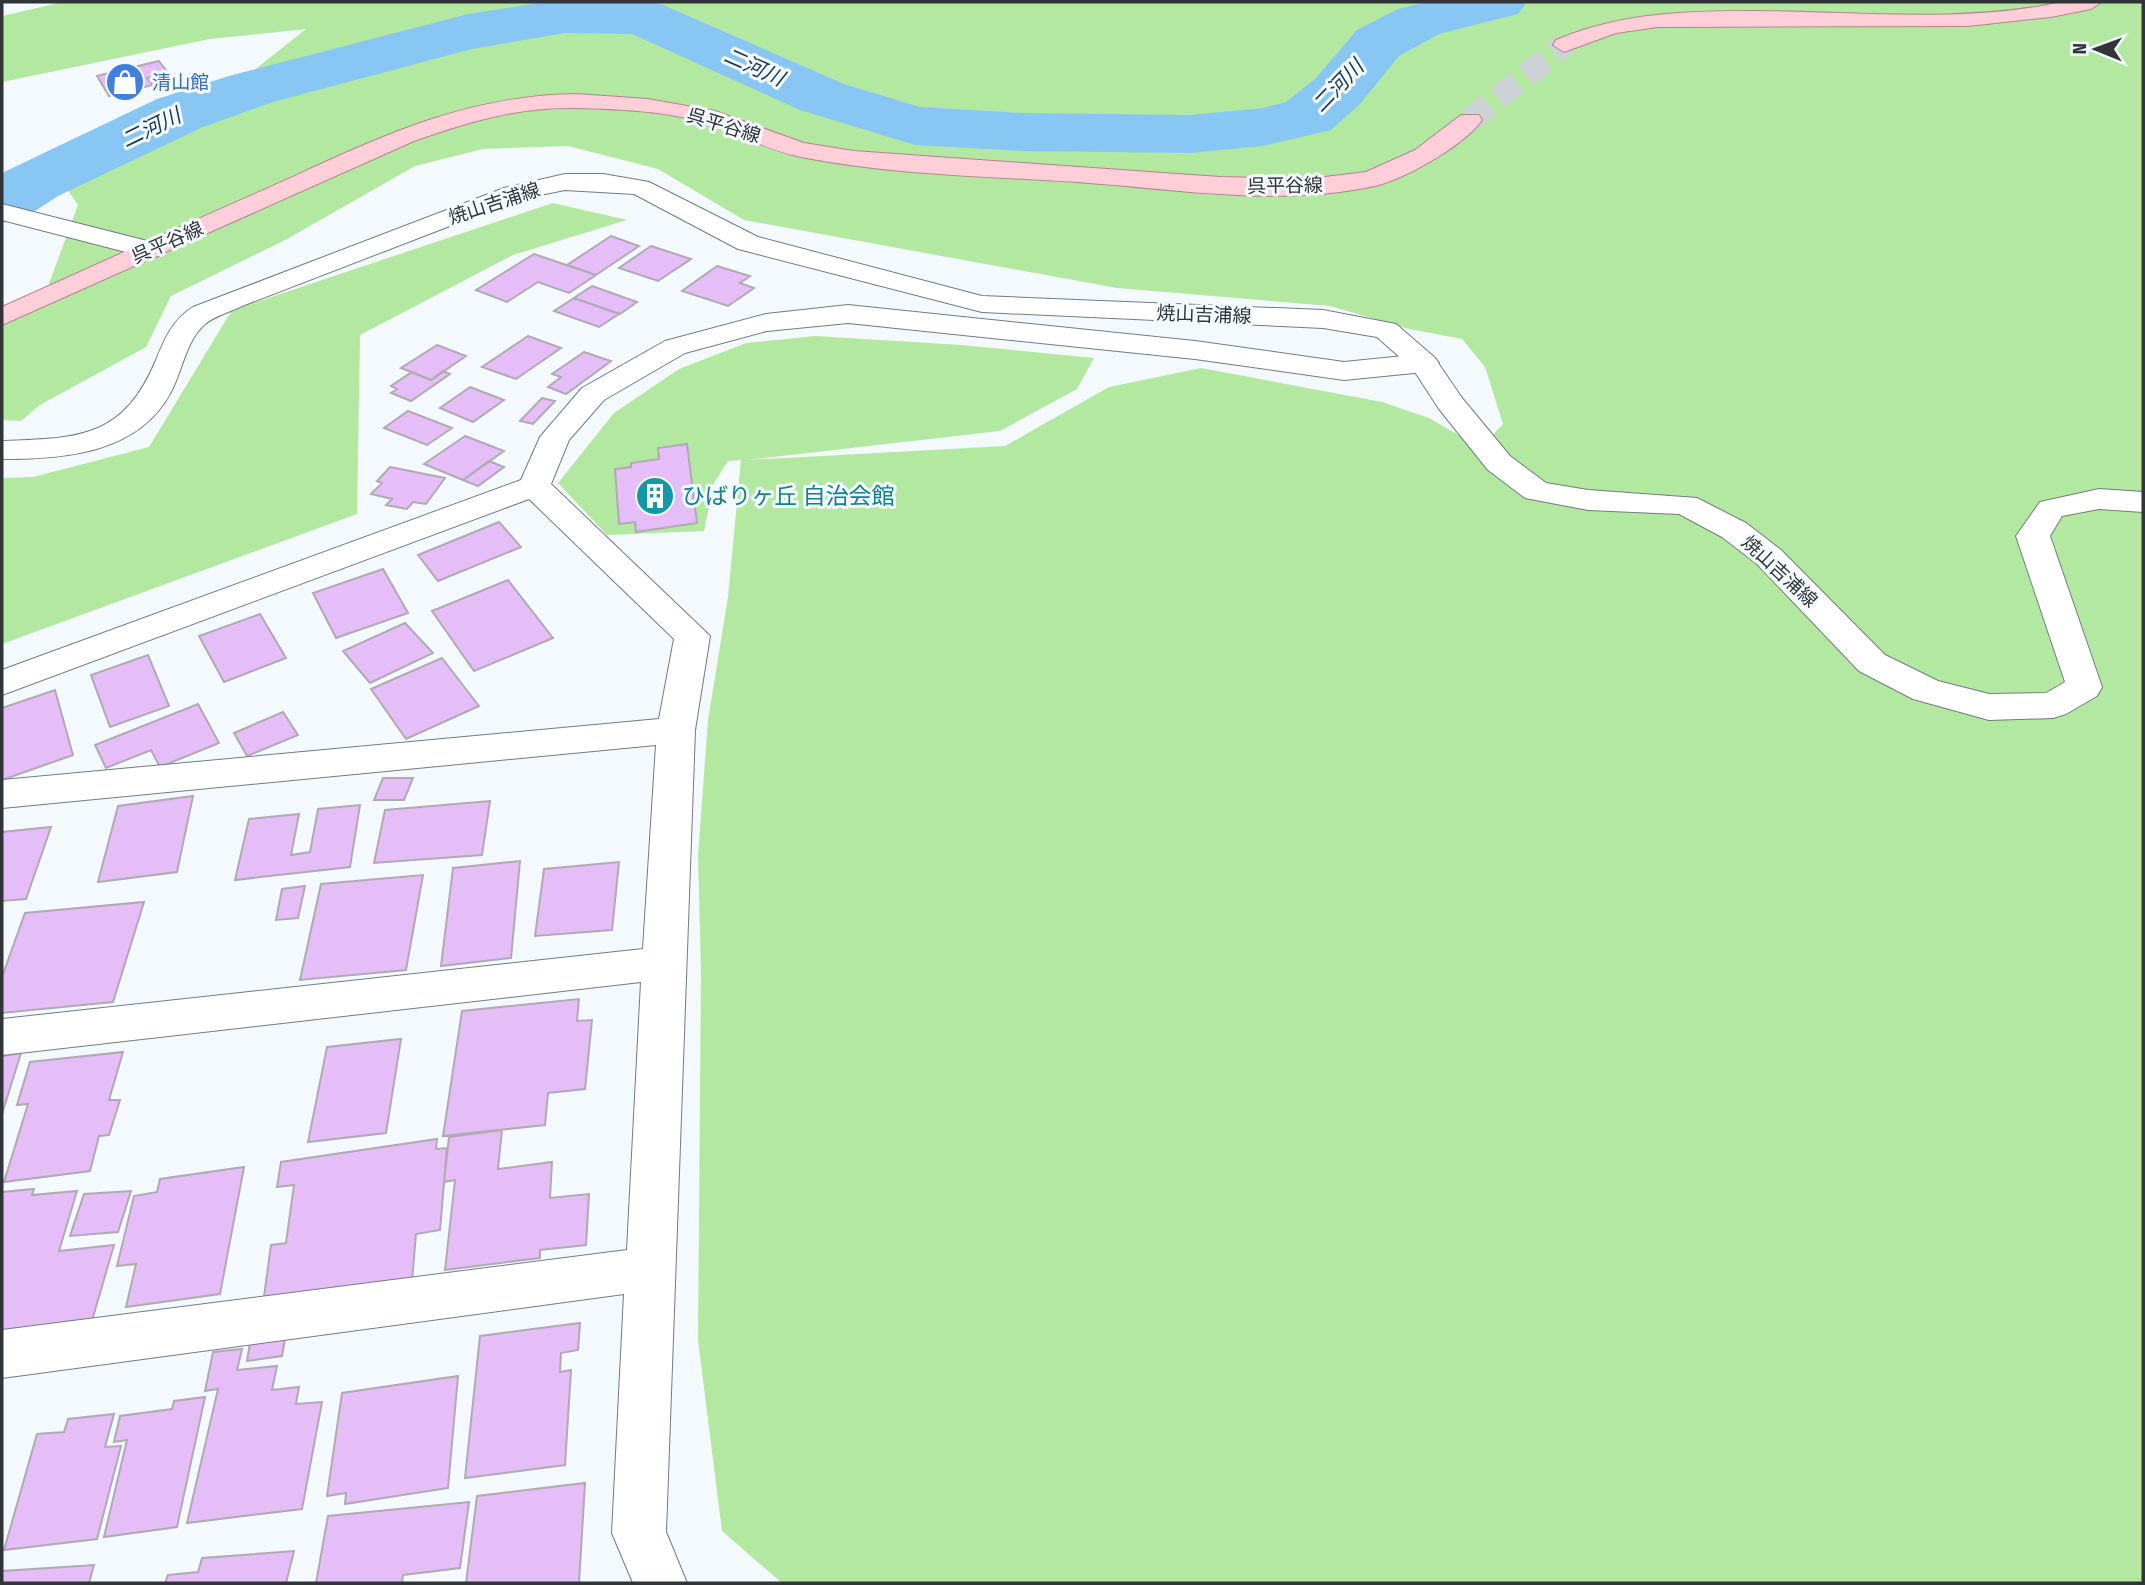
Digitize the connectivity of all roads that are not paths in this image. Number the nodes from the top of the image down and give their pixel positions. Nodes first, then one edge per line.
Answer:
1 (2091, 2) edge
2 (1564, 45) tunnel mouth
3 (1470, 120) tunnel mouth
4 (2, 212) edge
5 (149, 250) junction
6 (2, 317) edge
7 (1424, 363) junction
8 (2, 450) edge
9 (534, 486) junction
10 (2143, 502) edge
11 (2, 683) edge
12 (676, 730) junction
13 (2, 794) edge
14 (663, 962) junction
15 (2, 1037) edge
16 (650, 1269) junction
17 (2, 1354) edge
18 (660, 1583) edge

1 - 2 main road
3 - 5 main road, 呉平谷線
4 - 5 street
5 - 6 main road, 呉平谷線
7 - 8 street, 焼山吉浦線
7 - 9 street
7 - 10 street, 焼山吉浦線
9 - 11 street
9 - 12 street
12 - 13 street
12 - 14 street
14 - 15 street
14 - 16 street
16 - 17 street
16 - 18 street

